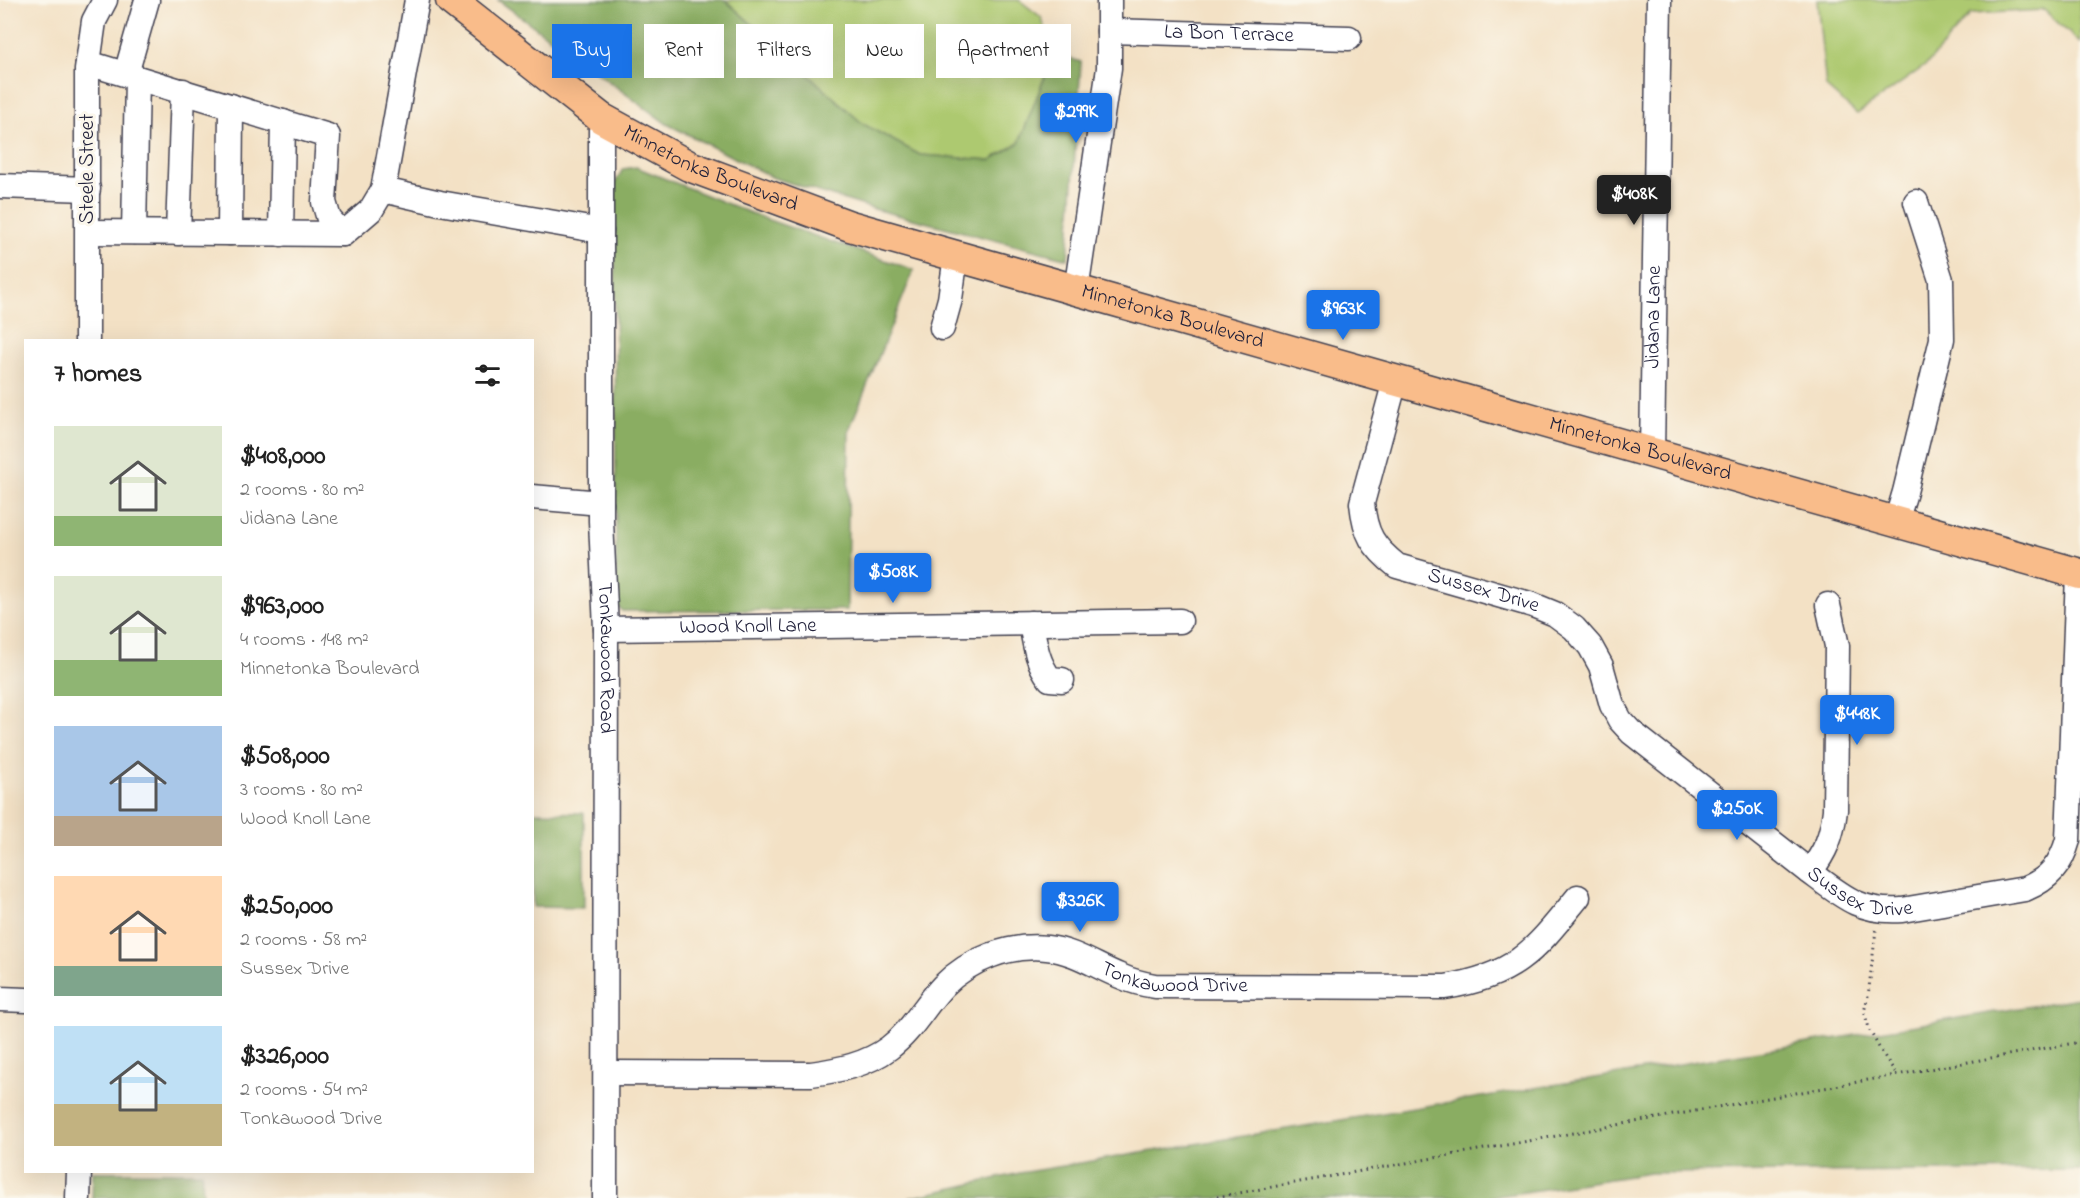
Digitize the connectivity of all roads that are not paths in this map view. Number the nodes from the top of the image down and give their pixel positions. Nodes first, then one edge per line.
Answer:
1 (105, 0) edge
2 (147, 0) edge
3 (417, 0) edge
4 (451, 0) edge
5 (1109, 0) edge
6 (1659, 0) edge
7 (1109, 31) junction
8 (1350, 38) dead end
9 (88, 63) junction
10 (132, 76) junction
11 (183, 91) junction
12 (231, 106) junction
13 (602, 118) junction
14 (283, 122) junction
15 (0, 186) edge
16 (88, 189) junction
17 (383, 190) junction
18 (1916, 202) dead end
19 (601, 231) junction
20 (88, 232) junction
21 (134, 232) junction
22 (178, 233) junction
23 (230, 233) junction
24 (281, 234) junction
25 (343, 234) junction
26 (956, 256) junction
27 (1076, 291) junction
28 (942, 328) dead end
29 (87, 339) edge
30 (1395, 381) junction
31 (1652, 453) junction
32 (534, 497) edge
33 (601, 503) junction
34 (1896, 522) junction
35 (2079, 574) edge
36 (1828, 605) dead end
37 (1180, 621) dead end
38 (1031, 623) junction
39 (606, 628) junction
40 (1062, 680) dead end
41 (1810, 872) junction
42 (1578, 897) dead end
43 (0, 999) edge
44 (24, 1000) edge
45 (606, 1073) junction
46 (79, 1173) edge
47 (78, 1198) edge
48 (604, 1198) edge

1 - 9 street, Steele Street
2 - 10 street
3 - 17 street
4 - 13 main road, Minnetonka Boulevard
5 - 7 street
6 - 31 street, Jidana Lane
7 - 8 street, La Bon Terrace
7 - 27 street
9 - 10 street
9 - 16 street, Steele Street
10 - 11 street
10 - 21 street
11 - 12 street
11 - 22 street
12 - 14 street
12 - 23 street
13 - 19 street, Tonkawood Road
13 - 26 main road, Minnetonka Boulevard
14 - 24 street
14 - 25 street
15 - 16 street
16 - 20 street, Steele Street
17 - 19 street
17 - 25 street
18 - 34 street
19 - 33 street, Tonkawood Road
20 - 21 street
20 - 29 street, Steele Street
21 - 22 street
22 - 23 street
23 - 24 street
24 - 25 street
26 - 27 main road, Minnetonka Boulevard
26 - 28 street
27 - 30 main road, Minnetonka Boulevard
30 - 31 main road, Minnetonka Boulevard
30 - 41 street, Sussex Drive
31 - 34 main road, Minnetonka Boulevard
32 - 33 street
33 - 39 street, Tonkawood Road
34 - 35 main road, Minnetonka Boulevard
35 - 41 street, Sussex Drive
36 - 41 street
37 - 38 street, Wood Knoll Lane
38 - 39 street, Wood Knoll Lane
38 - 40 street
39 - 45 street, Tonkawood Road
42 - 45 street, Tonkawood Drive
43 - 44 street
45 - 48 street, Tonkawood Road
46 - 47 street

